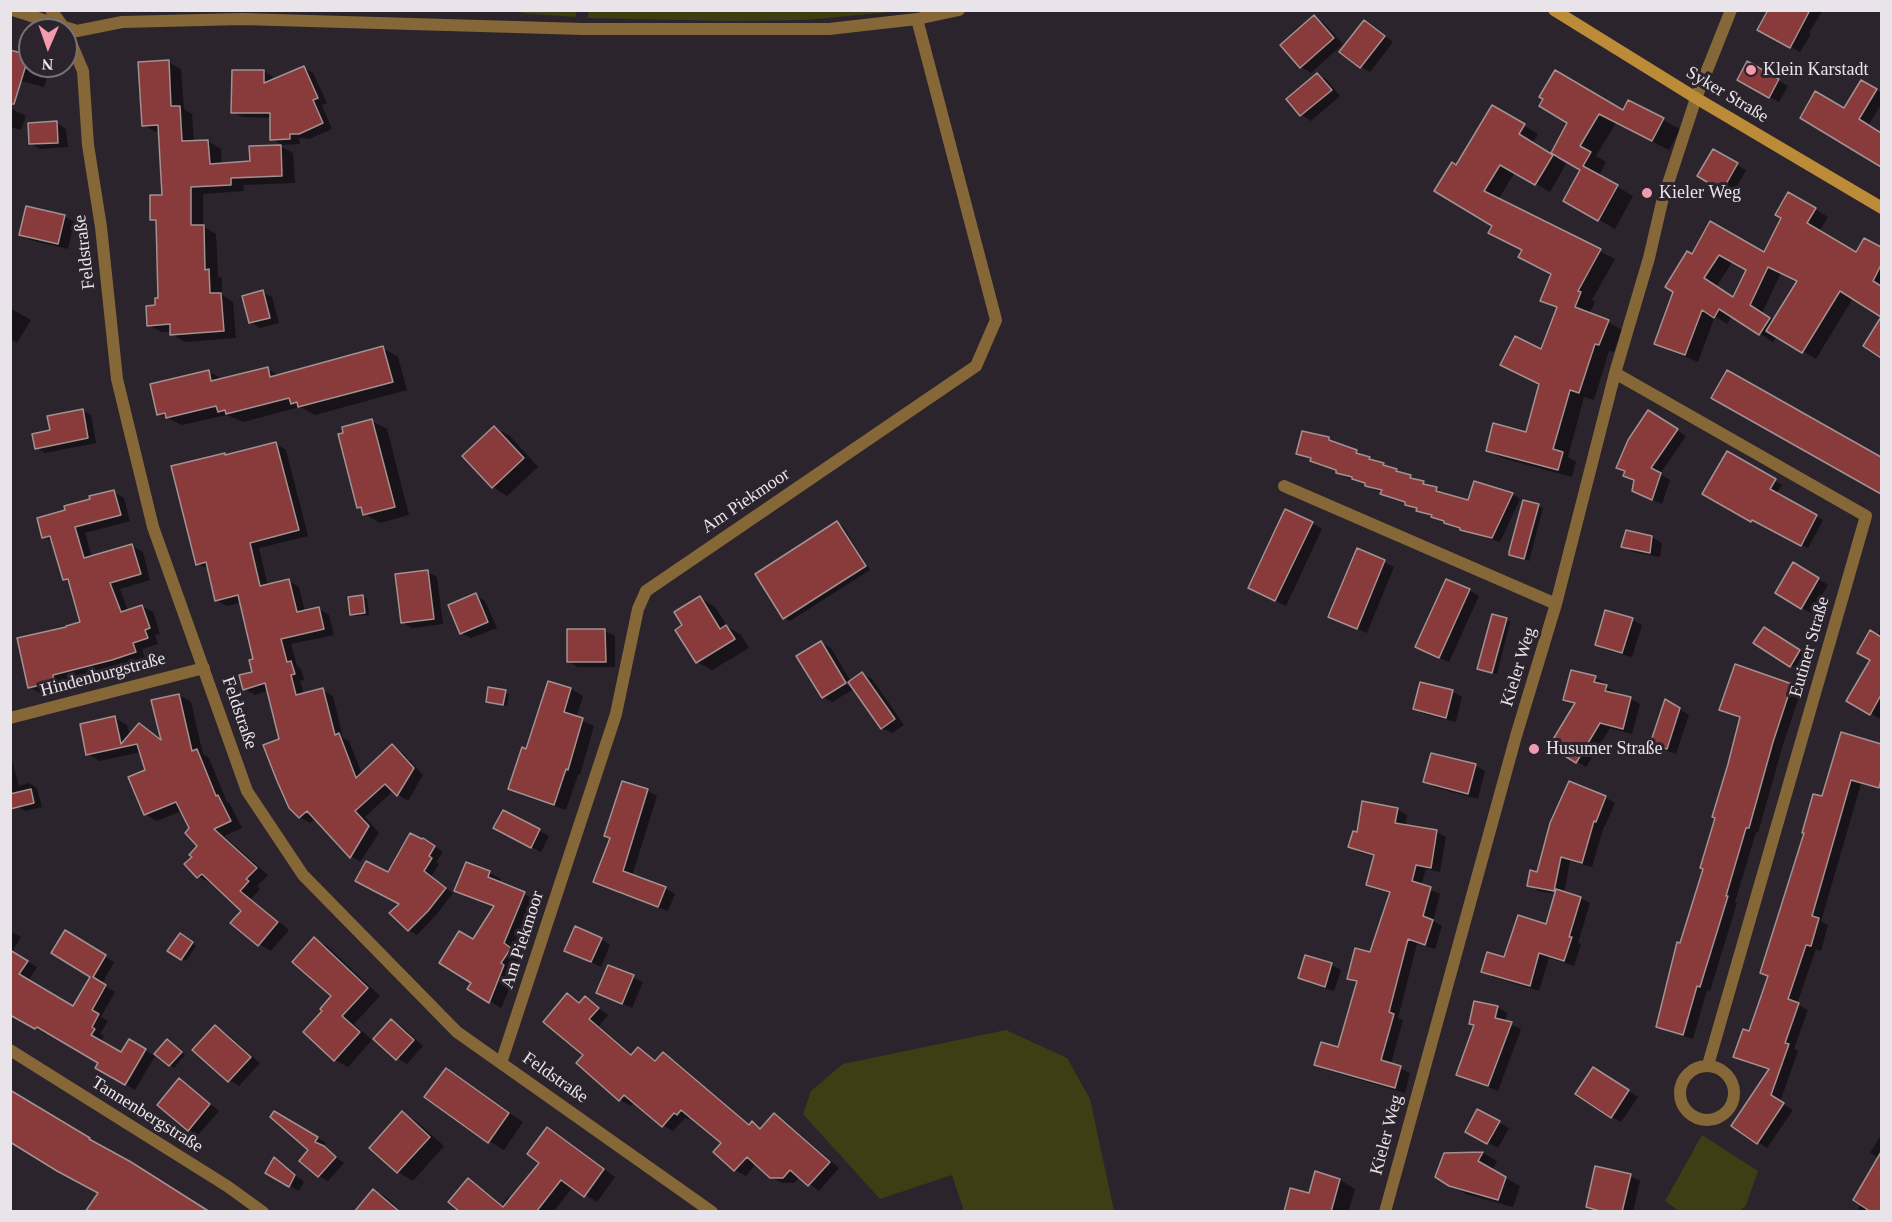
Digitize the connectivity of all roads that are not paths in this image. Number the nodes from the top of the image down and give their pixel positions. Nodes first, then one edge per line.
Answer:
1 (13, 10) edge
2 (959, 10) edge
3 (1554, 10) edge
4 (1731, 10) edge
5 (34, 18) edge
6 (917, 19) junction
7 (78, 31) edge
8 (78, 60) edge
9 (1696, 98) junction
10 (1881, 208) edge
11 (1616, 373) junction
12 (1284, 486) dead end
13 (1556, 604) junction
14 (204, 668) junction
15 (10, 718) edge
16 (10, 1050) edge
17 (501, 1063) junction
18 (1708, 1065) junction
19 (263, 1212) edge
20 (712, 1212) edge
21 (1385, 1212) edge

1 - 5 street
2 - 6 street
3 - 9 main road, Syker Straße
4 - 9 street, Kieler Weg
6 - 7 street
6 - 17 street, Am Piekmoor
8 - 14 street, Feldstraße
9 - 10 main road, Syker Straße
9 - 11 street, Kieler Weg
11 - 13 street, Kieler Weg
11 - 18 street, Eutiner Straße
12 - 13 street
13 - 21 street, Kieler Weg
14 - 15 street, Hindenburgstraße
14 - 17 street, Feldstraße
16 - 19 street, Tannenbergstraße
17 - 20 street, Feldstraße
18 - 18 street

